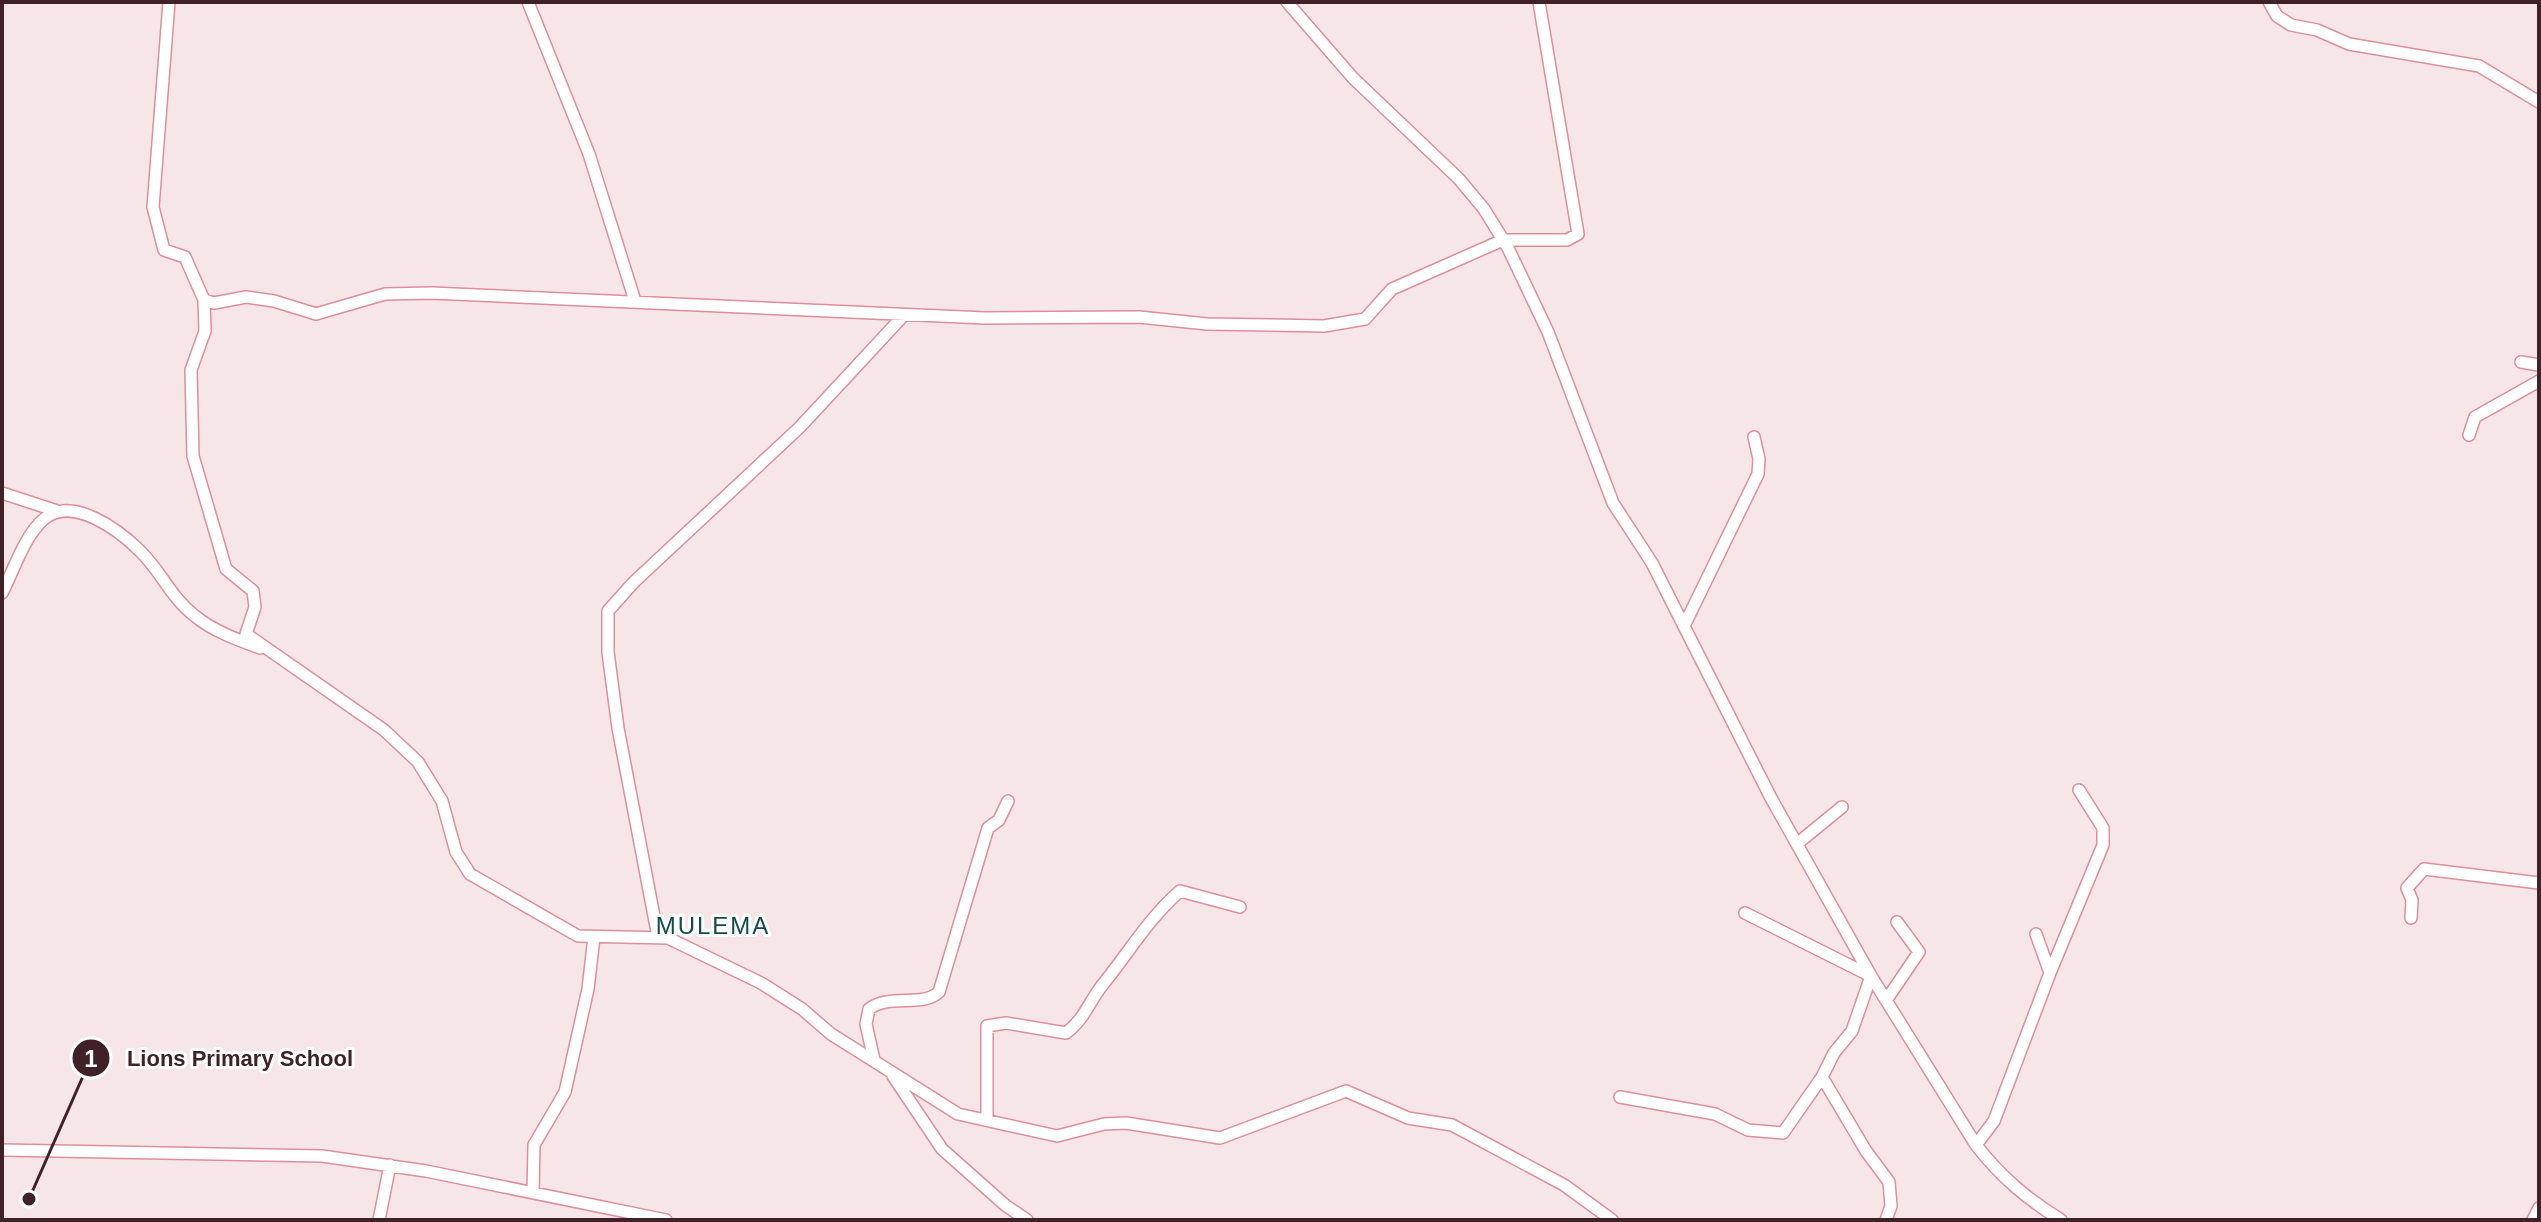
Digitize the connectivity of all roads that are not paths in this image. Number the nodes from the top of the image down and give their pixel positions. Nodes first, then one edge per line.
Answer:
1 (169, 2) edge
2 (528, 2) edge
3 (1287, 2) edge
4 (1539, 2) edge
5 (2269, 2) edge
6 (2539, 102) edge
7 (1503, 240) junction
8 (204, 300) junction
9 (635, 301) junction
10 (904, 315) junction
11 (2521, 362) dead end
12 (2539, 365) edge
13 (2539, 381) edge
14 (2469, 435) dead end
15 (1754, 437) dead end
16 (2, 493) edge
17 (57, 511) junction
18 (2, 593) edge
19 (1684, 626) junction
20 (273, 652) junction
21 (2079, 790) dead end
22 (1008, 801) dead end
23 (1842, 807) dead end
24 (1798, 843) junction
25 (2539, 883) edge
26 (1240, 907) dead end
27 (1745, 913) dead end
28 (2411, 918) dead end
29 (1897, 922) dead end
30 (2036, 934) dead end
31 (594, 937) junction
32 (658, 937) junction
33 (2050, 973) junction
34 (1871, 976) junction
35 (1887, 999) junction
36 (874, 1060) junction
37 (890, 1071) junction
38 (1822, 1077) junction
39 (1620, 1097) dead end
40 (987, 1118) junction
41 (1976, 1145) junction
42 (2, 1150) edge
43 (390, 1165) junction
44 (533, 1193) junction
45 (2539, 1208) edge
46 (379, 1220) edge
47 (666, 1220) edge
48 (1027, 1220) edge
49 (1612, 1220) edge
50 (1886, 1220) edge
51 (2061, 1220) edge
52 (2533, 1220) edge

1 - 8 street
2 - 9 street
3 - 7 street
4 - 7 street
5 - 6 street
7 - 10 street
7 - 19 street
8 - 9 street
8 - 20 street
9 - 10 street
10 - 32 street
11 - 12 street
13 - 14 street
15 - 19 street
16 - 17 street
17 - 18 street
17 - 20 street
19 - 24 street
20 - 31 street
21 - 33 street
22 - 36 street
23 - 24 street
24 - 34 street
25 - 28 street
26 - 40 street
27 - 34 street
29 - 35 street
30 - 33 street
31 - 32 street
31 - 44 street
32 - 36 street
33 - 41 street
34 - 35 street
34 - 38 street
35 - 41 street
36 - 37 street
37 - 40 street
37 - 48 street
38 - 39 street
38 - 50 street
40 - 49 street
41 - 51 street
42 - 43 street
43 - 44 street
43 - 46 street
44 - 47 street
45 - 52 street

